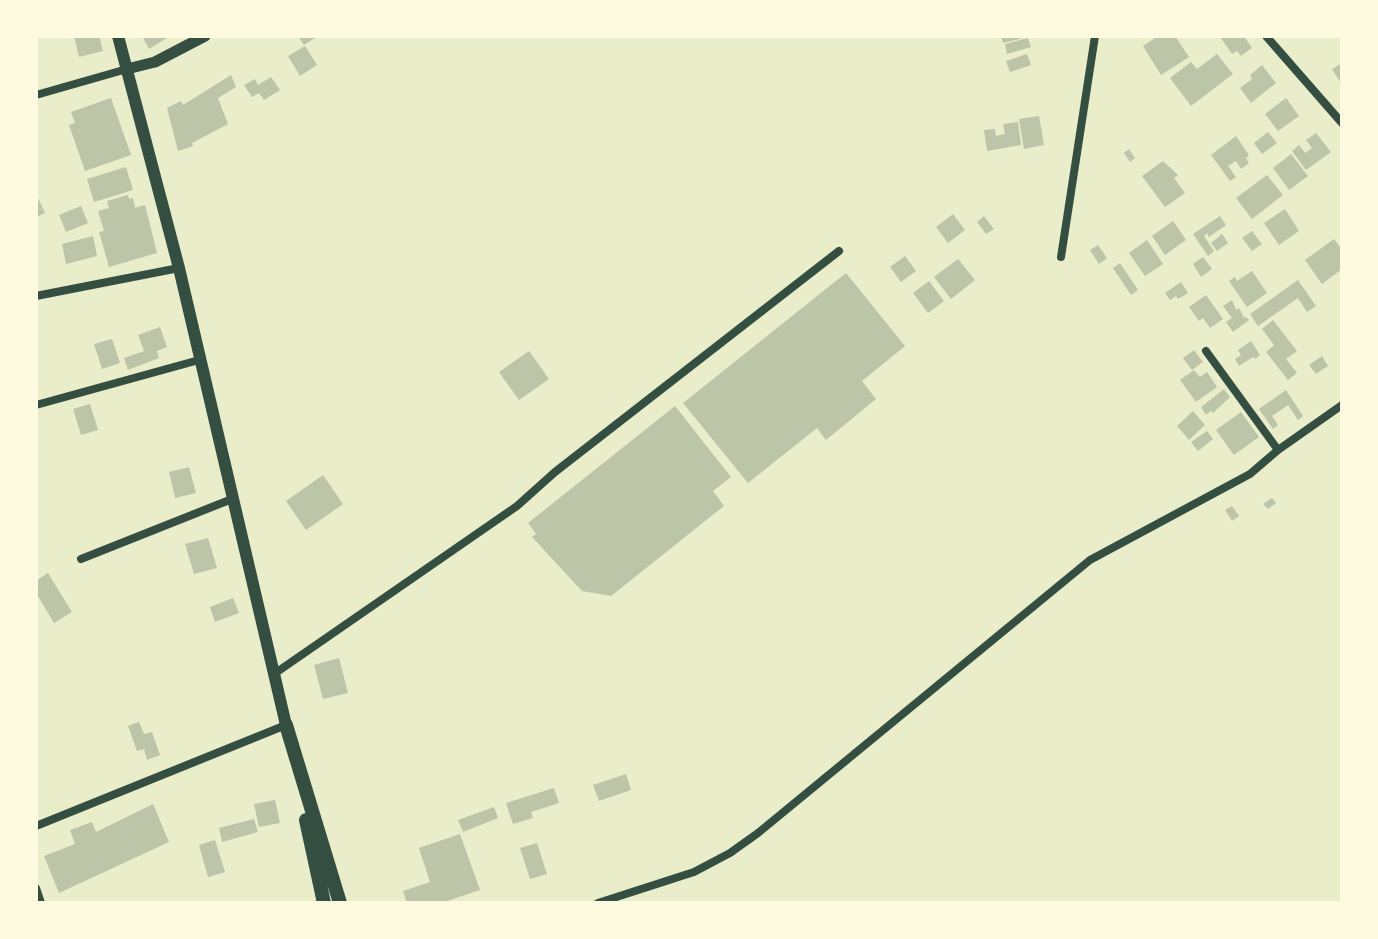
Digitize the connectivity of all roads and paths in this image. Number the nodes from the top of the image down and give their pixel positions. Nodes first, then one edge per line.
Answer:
1 (118, 36) edge
2 (205, 36) edge
3 (1095, 36) edge
4 (1266, 36) edge
5 (127, 69) junction
6 (36, 95) edge
7 (1341, 122) edge
8 (839, 251) dead end
9 (1061, 257) dead end
10 (179, 268) junction
11 (36, 296) edge
12 (1206, 351) dead end
13 (199, 360) junction
14 (36, 405) edge
15 (1342, 405) edge
16 (1278, 450) junction
17 (232, 499) junction
18 (81, 559) dead end
19 (274, 674) junction
20 (286, 725) junction
21 (36, 826) edge
22 (36, 888) edge
23 (41, 903) edge
24 (324, 903) edge
25 (340, 903) edge
26 (598, 903) edge

1 - 5 main road
2 - 5 street
3 - 9 street
4 - 7 street
5 - 6 street
5 - 10 main road
8 - 19 street
10 - 11 street
10 - 13 main road
12 - 16 street
13 - 14 street
13 - 17 main road
15 - 16 street
16 - 26 street
17 - 18 street
17 - 19 main road
19 - 20 main road
20 - 21 street
20 - 24 main road
20 - 25 main road
22 - 23 street

